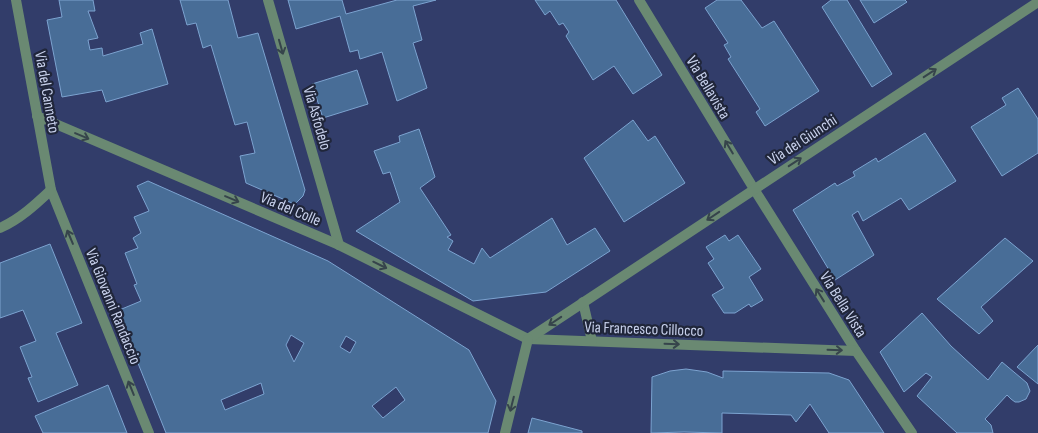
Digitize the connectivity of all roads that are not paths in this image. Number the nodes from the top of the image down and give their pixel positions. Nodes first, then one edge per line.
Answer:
1 (16, 0) edge
2 (268, 0) edge
3 (639, 0) edge
4 (1038, 2) edge
5 (37, 116) junction
6 (754, 189) junction
7 (51, 190) junction
8 (0, 228) edge
9 (339, 245) junction
10 (583, 302) junction
11 (528, 339) junction
12 (592, 341) junction
13 (856, 351) junction
14 (149, 433) edge
15 (505, 433) edge
16 (912, 433) edge

1 - 5 street, Via del Canneto
2 -> 9 street, Via Asfodelo
6 -> 3 street, Via Bellavista
6 -> 4 street, Via dei Giunchi
5 - 7 street, Via del Canneto
5 -> 9 street, Via del Colle
6 -> 10 street, Via dei Giunchi
13 -> 6 street, Via Bella Vista
7 - 8 street
14 -> 7 street, Via Giovanni Randaccio
9 -> 11 street, Via del Colle
10 -> 11 street, Via dei Giunchi
10 - 12 street
11 - 12 street, Via Francesco Cillocco
11 -> 15 street
12 -> 13 street, Via Francesco Cillocco
13 - 16 street, Via Bella Vista

